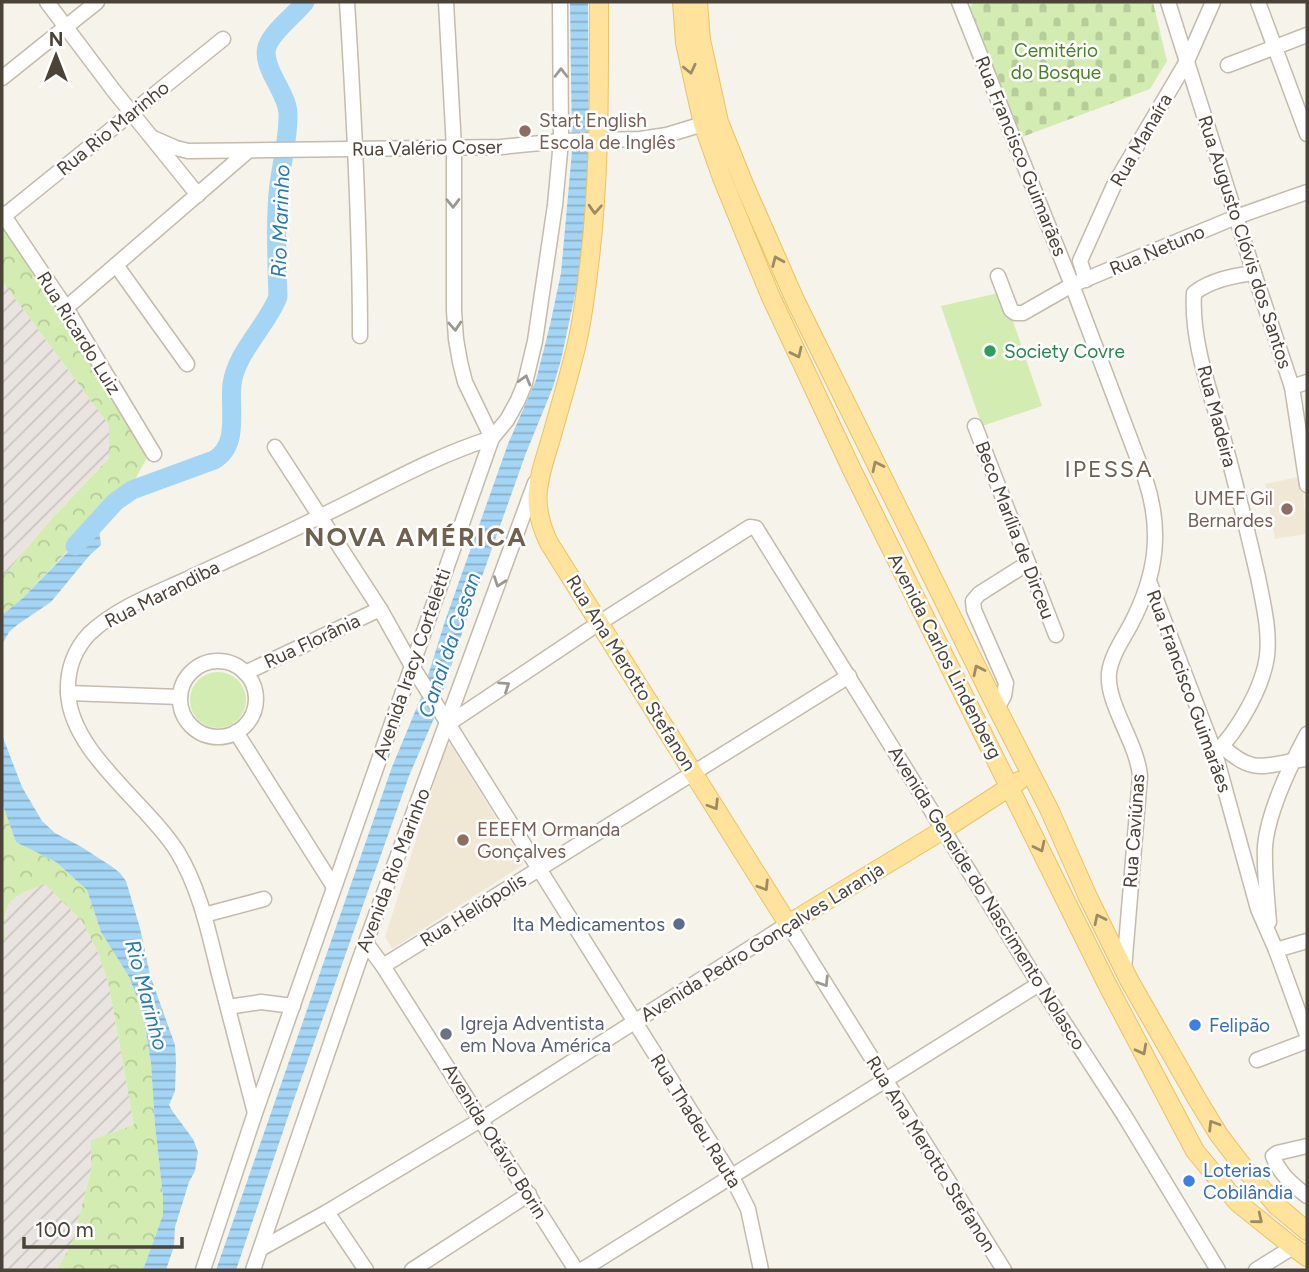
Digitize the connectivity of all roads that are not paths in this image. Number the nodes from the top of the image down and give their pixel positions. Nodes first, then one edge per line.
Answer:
1 (47, 2) edge
2 (97, 2) edge
3 (347, 2) edge
4 (446, 2) edge
5 (560, 2) edge
6 (599, 2) edge
7 (682, 2) edge
8 (698, 2) edge
9 (959, 2) edge
10 (1168, 2) edge
11 (1213, 2) edge
12 (1258, 2) edge
13 (67, 27) junction
14 (1307, 35) edge
15 (223, 39) dead end
16 (1275, 48) junction
17 (1187, 61) junction
18 (1228, 65) dead end
19 (2, 78) edge
20 (132, 113) junction
21 (702, 124) junction
22 (1307, 134) edge
23 (153, 138) junction
24 (566, 141) junction
25 (596, 141) junction
26 (454, 148) junction
27 (356, 149) junction
28 (248, 151) junction
29 (1307, 192) edge
30 (198, 195) junction
31 (3, 215) edge
32 (1236, 217) junction
33 (116, 265) junction
34 (1254, 273) junction
35 (998, 276) dead end
36 (1079, 283) junction
37 (66, 308) junction
38 (360, 336) dead end
39 (187, 364) dead end
40 (1307, 383) edge
41 (1292, 387) junction
42 (483, 419) junction
43 (507, 420) junction
44 (975, 426) dead end
45 (492, 438) junction
46 (275, 447) dead end
47 (153, 454) dead end
48 (539, 472) junction
49 (1307, 485) edge
50 (320, 517) junction
51 (1028, 563) junction
52 (1149, 581) junction
53 (380, 609) junction
54 (599, 623) junction
55 (1056, 635) dead end
56 (412, 667) junction
57 (245, 673) junction
58 (849, 676) junction
59 (68, 693) junction
60 (180, 697) junction
61 (997, 708) junction
62 (448, 724) junction
63 (236, 732) junction
64 (1307, 734) edge
65 (1218, 750) junction
66 (1300, 760) edge
67 (693, 773) junction
68 (1031, 774) junction
69 (1010, 786) junction
70 (943, 830) junction
71 (539, 869) junction
72 (334, 887) junction
73 (264, 899) dead end
74 (204, 915) junction
75 (788, 924) junction
76 (1270, 934) junction
77 (1307, 941) edge
78 (366, 943) junction
79 (1276, 950) junction
80 (383, 966) junction
81 (1124, 970) junction
82 (1039, 984) junction
83 (293, 1006) junction
84 (228, 1007) junction
85 (635, 1022) junction
86 (1307, 1035) edge
87 (1307, 1041) edge
88 (1257, 1060) dead end
89 (886, 1081) junction
90 (255, 1113) junction
91 (482, 1119) junction
92 (1307, 1146) edge
93 (732, 1177) junction
94 (529, 1194) junction
95 (1307, 1196) edge
96 (327, 1212) junction
97 (1307, 1231) edge
98 (261, 1248) junction
99 (1300, 1252) edge
100 (203, 1270) edge
101 (253, 1270) edge
102 (366, 1270) edge
103 (412, 1270) edge
104 (576, 1270) edge
105 (582, 1270) edge
106 (761, 1270) edge
107 (1004, 1270) edge
108 (1218, 1270) edge
109 (1256, 1270) edge

1 - 13 street
2 - 13 street
3 - 27 street
4 - 26 street
24 -> 5 street, Avenida Iracy Corteletti
6 - 25 main road, Rua Ana Merotto Stefanon
7 -> 21 main road, Avenida Carlos Lindenberg
61 -> 8 main road, Avenida Carlos Lindenberg
9 - 36 street, Rua Francisco Guimarães
10 - 17 street, Rua Augusto Clóvis dos Santos
11 - 17 street, Rua Manaíra
12 - 16 street
13 - 19 street
13 - 20 street
14 - 16 street
15 - 20 street, Rua Rio Marinho
16 - 18 street
16 - 22 street
17 - 32 street, Rua Augusto Clóvis dos Santos
17 - 36 street, Rua Manaíra
20 - 23 street
20 - 31 street, Rua Rio Marinho
21 - 25 street, Rua Valério Coser
21 -> 69 main road, Avenida Carlos Lindenberg
23 - 28 street, Rua Valério Coser
23 - 30 street
24 - 25 street, Rua Valério Coser
24 - 26 street, Rua Valério Coser
43 -> 24 street, Avenida Iracy Corteletti
25 -> 48 main road, Rua Ana Merotto Stefanon
26 - 27 street, Rua Valério Coser
26 -> 42 street
27 - 28 street, Rua Valério Coser
27 - 38 street
28 - 30 street
29 - 32 street, Rua Netuno
30 - 33 street
31 - 37 street, Rua Ricardo Luiz
32 - 34 street, Rua Augusto Clóvis dos Santos
32 - 36 street, Rua Netuno
33 - 37 street
33 - 39 street
34 - 41 street, Rua Augusto Clóvis dos Santos
34 - 65 street, Rua Madeira
35 - 36 street, Rua Netuno
36 - 52 street, Rua Francisco Guimarães
37 - 47 street, Rua Ricardo Luiz
40 - 41 street
41 - 49 street, Rua Augusto Clóvis dos Santos
42 - 43 street
42 - 45 street
43 - 45 street, Avenida Iracy Corteletti
44 - 51 street, Beco Marília de Dirceu
45 - 50 street, Rua Marandiba
45 - 56 street, Avenida Iracy Corteletti
46 - 50 street, Rua Thadeu Rauta
48 - 54 main road, Rua Ana Merotto Stefanon
48 -> 62 street, Avenida Rio Marinho
50 - 53 street, Rua Thadeu Rauta
50 - 59 street, Rua Marandiba
51 - 55 street, Beco Marília de Dirceu
51 - 61 street
52 - 65 street, Rua Francisco Guimarães
52 - 81 street, Rua Caviúnas
53 - 56 street, Rua Thadeu Rauta
53 - 57 street, Rua Florânia
54 - 58 street, Avenida Geneide do Nascimento Nolasco
62 -> 54 street
54 - 67 main road, Rua Ana Merotto Stefanon
56 - 62 street, Rua Thadeu Rauta
56 - 72 street, Avenida Iracy Corteletti
57 - 60 street
57 - 63 street
58 - 67 street, Rua Heliópolis
58 - 70 street, Avenida Geneide do Nascimento Nolasco
59 - 60 street
59 - 74 street, Rua Marandiba
60 - 63 street
61 - 68 main road, Avenida Carlos Lindenberg
62 - 71 street, Rua Thadeu Rauta
62 - 78 street, Avenida Rio Marinho
63 - 72 street
64 - 66 street
65 - 66 street
65 - 76 street, Rua Francisco Guimarães
66 - 76 street
67 - 71 street, Rua Heliópolis
67 -> 75 main road, Rua Ana Merotto Stefanon
68 - 69 main road, Avenida Pedro Gonçalves Laranja
81 -> 68 main road, Avenida Carlos Lindenberg
69 - 70 main road, Avenida Pedro Gonçalves Laranja
69 -> 99 main road, Avenida Carlos Lindenberg
70 - 75 main road, Avenida Pedro Gonçalves Laranja
70 - 82 street, Avenida Geneide do Nascimento Nolasco
71 - 80 street, Rua Heliópolis
71 - 85 street, Rua Thadeu Rauta
72 - 83 street, Avenida Iracy Corteletti
73 - 74 street
74 - 84 street, Rua Marandiba
75 - 85 street, Avenida Pedro Gonçalves Laranja
75 -> 89 street, Rua Ana Merotto Stefanon
76 - 79 street
77 - 79 street
78 - 80 street, Avenida Otávio Borin
78 - 98 street, Avenida Rio Marinho
79 - 86 street
80 - 91 street, Avenida Otávio Borin
97 -> 81 main road, Avenida Carlos Lindenberg
82 - 89 street
82 - 108 street, Avenida Geneide do Nascimento Nolasco
83 - 84 street
83 - 90 street, Avenida Iracy Corteletti
84 - 90 street, Rua Marandiba
85 - 91 street, Avenida Pedro Gonçalves Laranja
85 - 93 street, Rua Thadeu Rauta
87 - 88 street
89 - 93 street
89 - 107 street, Rua Ana Merotto Stefanon
90 - 100 street, Avenida Iracy Corteletti
91 - 94 street, Avenida Otávio Borin
91 - 96 street, Avenida Pedro Gonçalves Laranja
92 - 95 street
93 - 105 street
93 - 106 street, Rua Thadeu Rauta
94 - 103 street
94 - 104 street, Avenida Otávio Borin
96 - 98 street, Avenida Pedro Gonçalves Laranja
96 - 102 street
98 - 101 street, Avenida Rio Marinho
99 - 109 street

